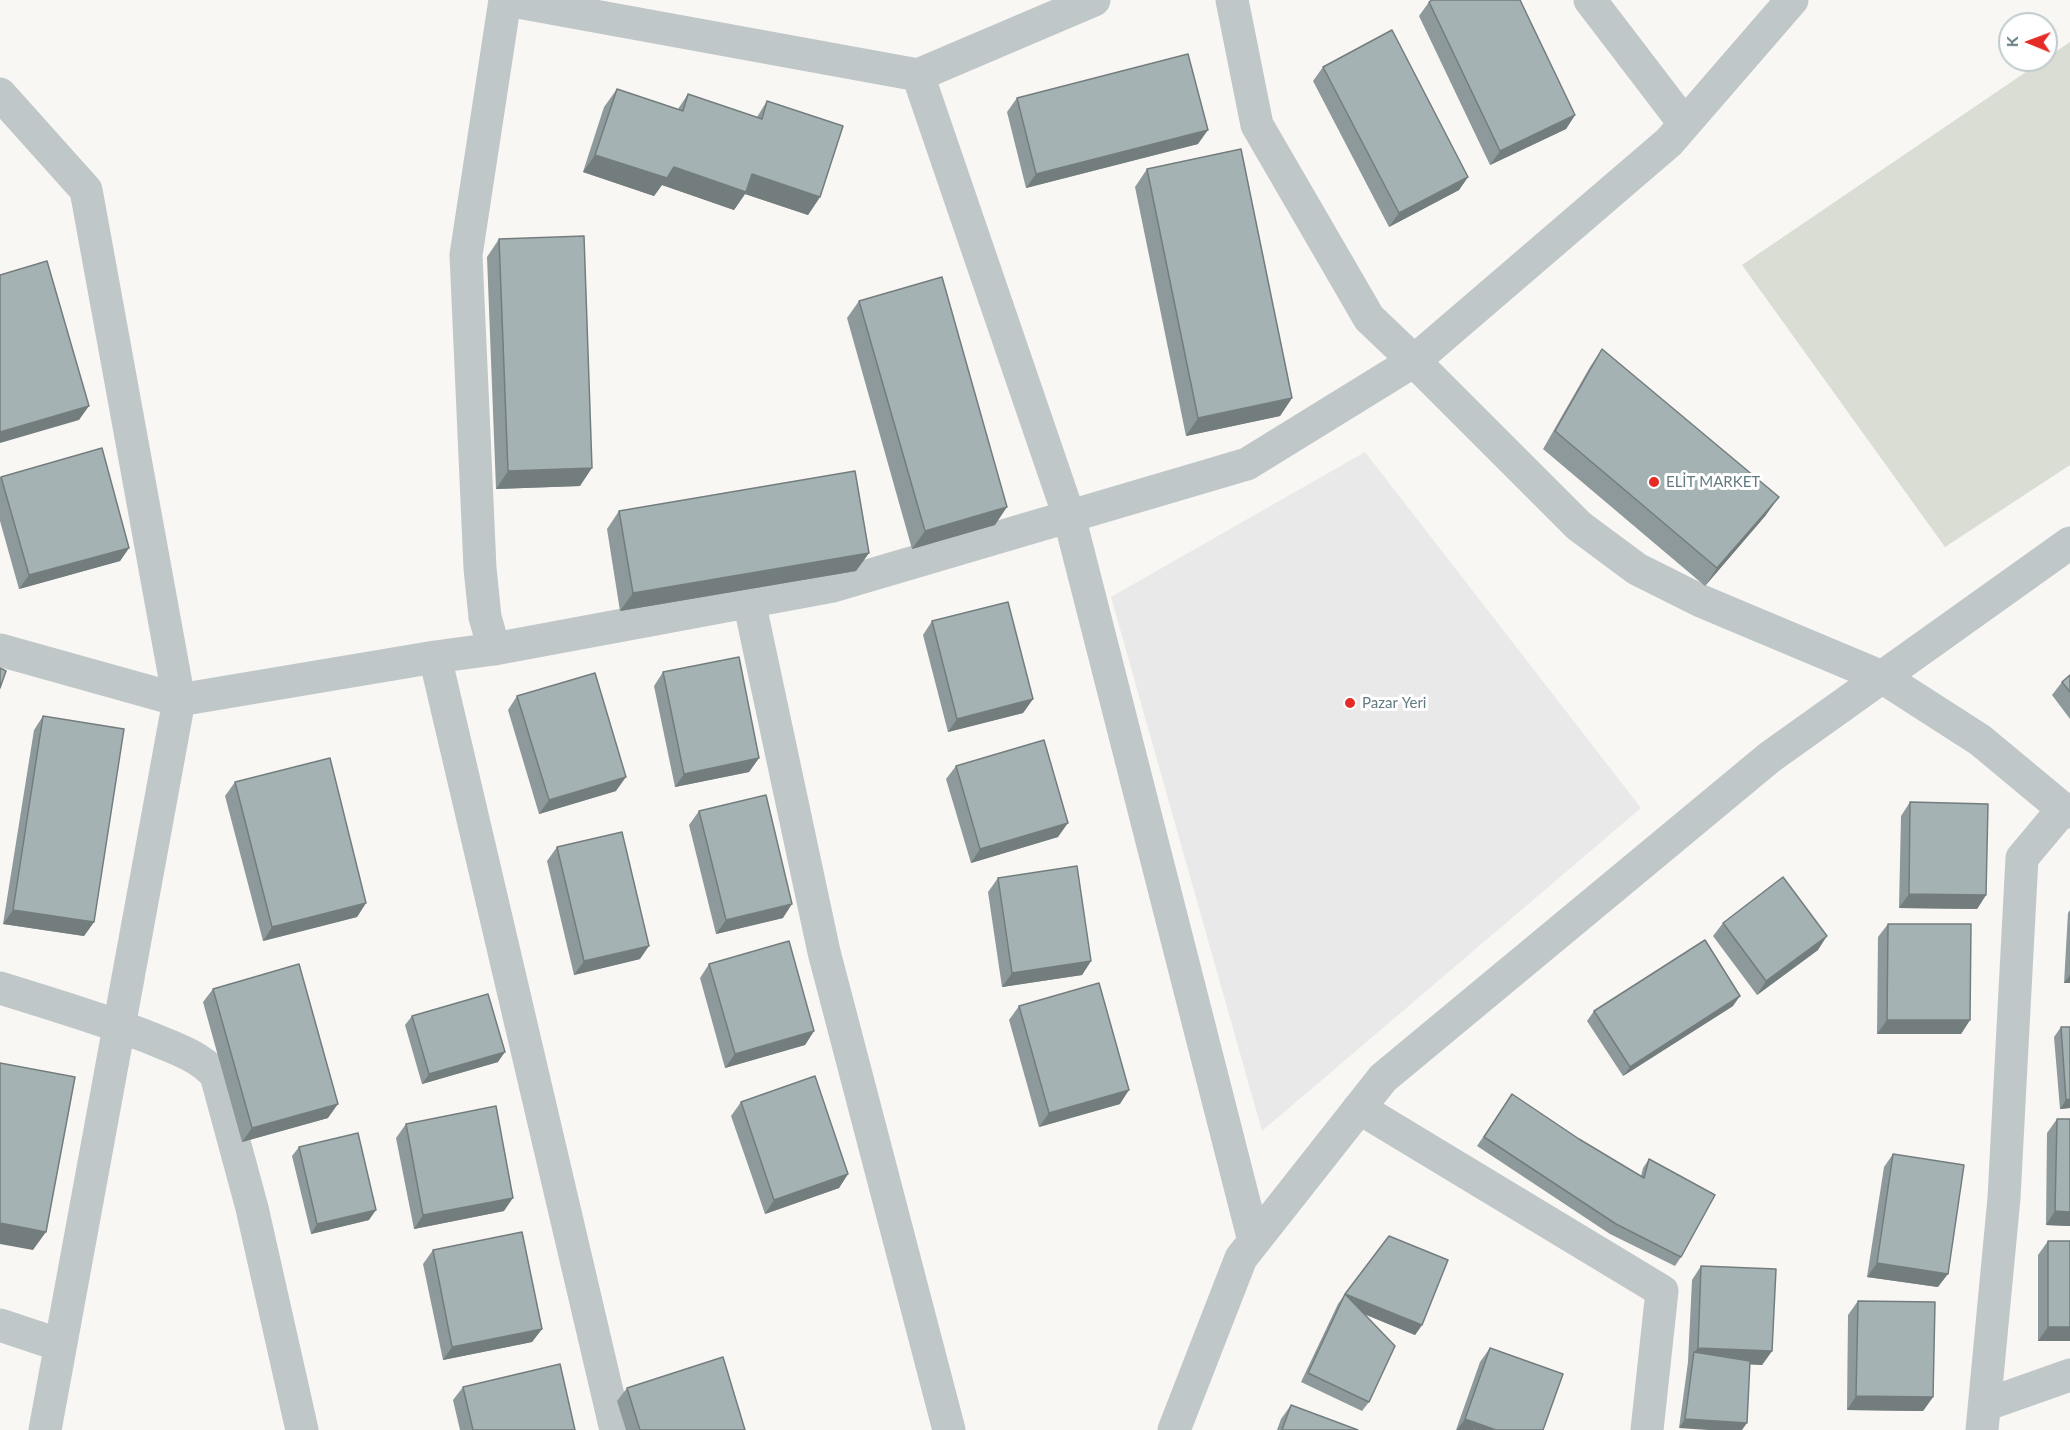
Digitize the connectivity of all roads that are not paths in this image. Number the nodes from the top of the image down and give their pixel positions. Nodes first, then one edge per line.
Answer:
1 (506, 0) edge
2 (1094, 0) edge
3 (1232, 0) edge
4 (1590, 0) edge
5 (1792, 0) edge
6 (918, 75) junction
7 (0, 94) edge
8 (1684, 123) junction
9 (1414, 361) junction
10 (1069, 516) junction
11 (2070, 543) edge
12 (749, 601) junction
13 (494, 649) junction
14 (0, 650) edge
15 (435, 657) junction
16 (1882, 677) junction
17 (179, 700) junction
18 (2067, 811) edge
19 (0, 988) edge
20 (119, 1025) junction
21 (1359, 1108) junction
22 (1254, 1241) junction
23 (0, 1325) edge
24 (60, 1345) junction
25 (2070, 1375) edge
26 (1984, 1418) edge
27 (45, 1430) edge
28 (302, 1430) edge
29 (616, 1430) edge
30 (949, 1430) edge
31 (1174, 1430) edge
32 (1647, 1430) edge

1 - 6 street
1 - 13 street
2 - 6 street
3 - 9 street
4 - 8 street
5 - 8 street
6 - 10 street
7 - 17 street
8 - 9 street
9 - 10 street
9 - 16 street
10 - 12 street
10 - 22 street
11 - 16 street
12 - 13 street
12 - 30 street
13 - 15 street
14 - 17 street
15 - 17 street
15 - 29 street
16 - 18 street
16 - 21 street
17 - 20 street
18 - 26 street
19 - 20 street
20 - 24 street
20 - 28 street
21 - 22 street
21 - 32 street
22 - 31 street
23 - 24 street
24 - 27 street
25 - 26 street

